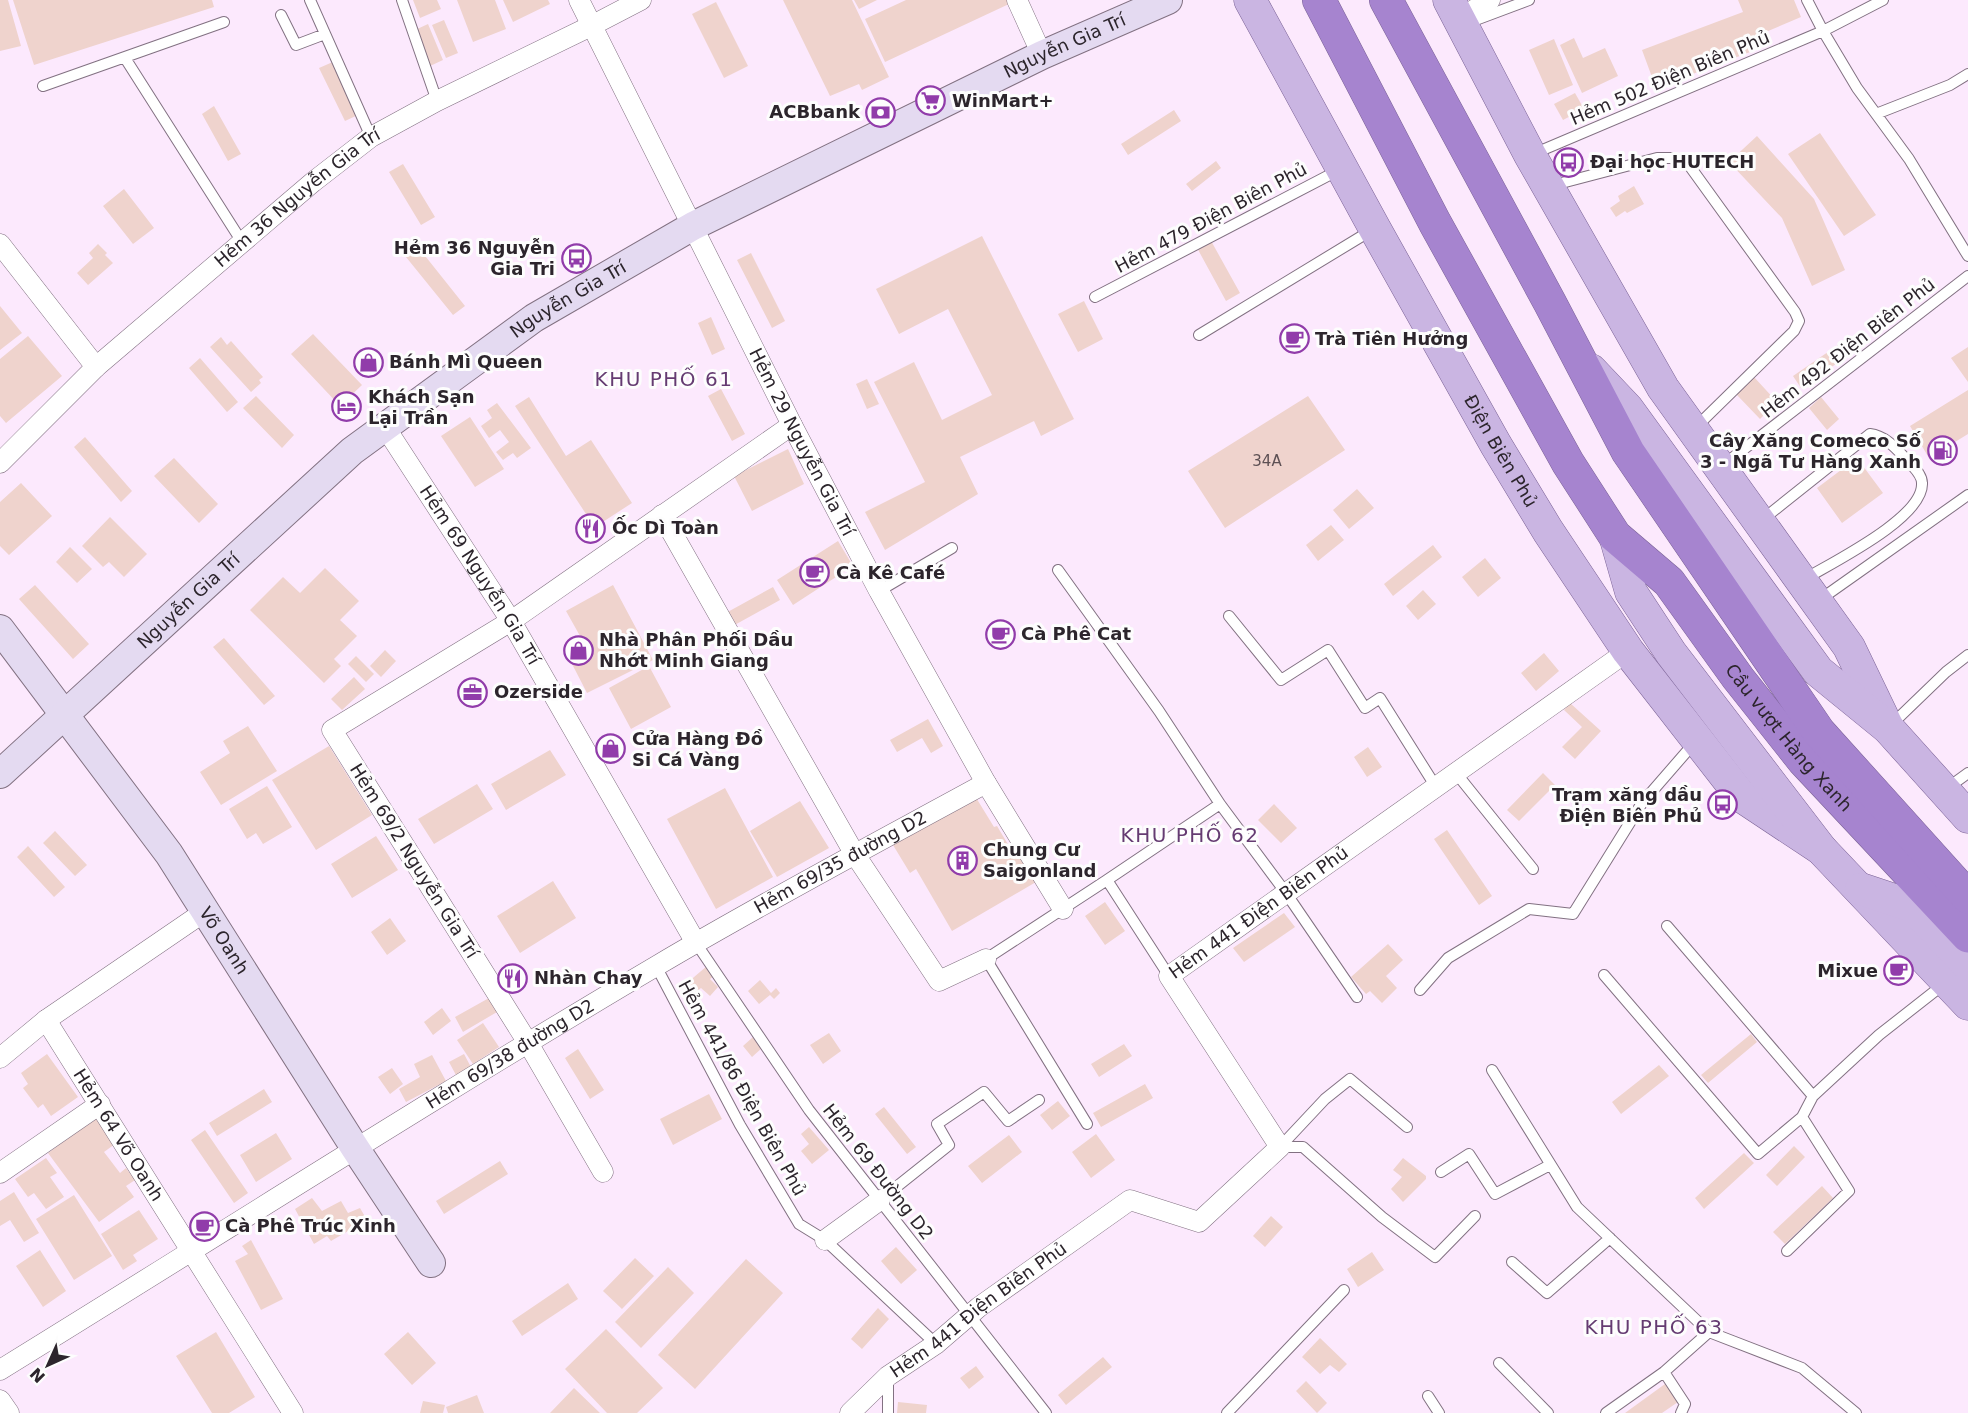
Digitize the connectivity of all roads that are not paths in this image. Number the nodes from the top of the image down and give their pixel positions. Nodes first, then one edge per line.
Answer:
1 (310, 0) edge
2 (402, 0) edge
3 (579, 0) edge
4 (641, 0) edge
5 (1017, 0) edge
6 (1168, 0) edge
7 (1250, 0) edge
8 (1319, 0) edge
9 (1386, 0) edge
10 (1490, 0) edge
11 (1528, 0) edge
12 (1807, 0) edge
13 (1883, 0) edge
14 (281, 15) dead end
15 (1457, 15) edge
16 (224, 22) dead end
17 (591, 26) junction
18 (1822, 32) junction
19 (325, 34) junction
20 (1042, 55) junction
21 (125, 58) junction
22 (1968, 74) edge
23 (43, 86) dead end
24 (437, 101) junction
25 (1876, 114) junction
26 (371, 137) junction
27 (1530, 155) junction
28 (1341, 169) junction
29 (1549, 187) junction
30 (693, 225) junction
31 (1375, 229) junction
32 (242, 242) junction
33 (0, 244) edge
34 (1968, 256) edge
35 (1968, 276) edge
36 (1095, 297) dead end
37 (1199, 335) dead end
38 (1579, 358) junction
39 (96, 367) junction
40 (792, 425) junction
41 (386, 427) junction
42 (1693, 430) junction
43 (0, 463) edge
44 (1719, 468) junction
45 (1968, 495) edge
46 (662, 515) junction
47 (1759, 522) junction
48 (1615, 536) junction
49 (952, 548) dead end
50 (1058, 570) dead end
51 (879, 591) junction
52 (1810, 591) junction
53 (1229, 616) dead end
54 (511, 621) junction
55 (0, 629) edge
56 (1629, 651) junction
57 (1968, 655) edge
58 (65, 715) junction
59 (1888, 728) junction
60 (1697, 740) junction
61 (1456, 773) junction
62 (0, 774) edge
63 (1956, 782) edge
64 (986, 783) junction
65 (1436, 787) junction
66 (1220, 804) junction
67 (1968, 817) edge
68 (1821, 849) junction
69 (854, 853) junction
70 (1533, 869) dead end
71 (1107, 880) junction
72 (1286, 893) junction
73 (1968, 897) edge
74 (1063, 909) junction
75 (204, 912) junction
76 (1667, 926) dead end
77 (1968, 936) edge
78 (696, 943) junction
79 (986, 959) junction
80 (656, 966) junction
81 (1957, 974) edge
82 (1604, 975) dead end
83 (1169, 976) junction
84 (1420, 990) dead end
85 (1357, 997) dead end
86 (1968, 1004) edge
87 (46, 1020) junction
88 (528, 1043) junction
89 (0, 1058) edge
90 (1492, 1070) dead end
91 (1813, 1096) junction
92 (1039, 1100) dead end
93 (100, 1104) junction
94 (1802, 1117) junction
95 (1087, 1124) dead end
96 (1407, 1127) dead end
97 (1280, 1147) junction
98 (355, 1148) junction
99 (1550, 1166) junction
100 (603, 1172) dead end
101 (1441, 1172) dead end
102 (0, 1173) edge
103 (880, 1200) junction
104 (1475, 1216) dead end
105 (1610, 1239) junction
106 (825, 1240) junction
107 (193, 1251) junction
108 (1786, 1251) dead end
109 (1512, 1262) dead end
110 (431, 1263) dead end
111 (1344, 1290) dead end
112 (969, 1316) junction
113 (1709, 1332) junction
114 (936, 1344) junction
115 (1499, 1363) dead end
116 (0, 1370) edge
117 (1664, 1372) junction
118 (888, 1376) junction
119 (1428, 1396) dead end
120 (0, 1400) edge
121 (9, 1413) edge
122 (293, 1413) edge
123 (850, 1413) edge
124 (888, 1413) edge
125 (1046, 1413) edge
126 (1227, 1413) edge
127 (1440, 1413) edge
128 (1548, 1413) edge
129 (1606, 1413) edge
130 (1681, 1413) edge
131 (1856, 1413) edge

1 - 19 lane
2 - 24 lane
3 - 17 street, Hẻm 29 Nguyễn Gia Trí
4 - 17 street, Hẻm 36 Nguyễn Gia Trí
5 - 20 street
6 - 20 street, Nguyễn Gia Trí
7 - 28 main road, Điện Biên Phủ
8 - 48 highway, Điện Biên Phủ
9 - 38 highway
10 - 15 street
11 - 15 lane
12 - 18 lane
13 - 18 lane, Hẻm 502 Điện Biên Phủ
14 - 19 lane
15 - 27 main road
16 - 21 lane
17 - 24 street, Hẻm 36 Nguyễn Gia Trí
17 - 30 street, Hẻm 29 Nguyễn Gia Trí
18 - 25 lane
18 - 27 lane, Hẻm 502 Điện Biên Phủ
19 - 26 lane
20 - 30 street, Nguyễn Gia Trí
21 - 23 lane
21 - 32 lane
22 - 25 lane
24 - 26 street, Hẻm 36 Nguyễn Gia Trí
25 - 34 lane
26 - 32 street, Hẻm 36 Nguyễn Gia Trí
27 - 29 main road
28 - 31 main road, Điện Biên Phủ
28 - 36 lane, Hẻm 479 Điện Biên Phủ
29 - 42 main road
29 - 42 lane
30 - 40 street, Hẻm 29 Nguyễn Gia Trí
30 - 41 street, Nguyễn Gia Trí
31 - 37 lane
31 - 56 main road, Điện Biên Phủ
32 - 39 street, Hẻm 36 Nguyễn Gia Trí
33 - 39 street
35 - 44 lane, Hẻm 492 Điện Biên Phủ
38 - 59 main road
38 - 73 highway, Cầu vượt Hàng Xanh
39 - 43 street, Hẻm 36 Nguyễn Gia Trí
40 - 46 street
40 - 51 street, Hẻm 29 Nguyễn Gia Trí
41 - 54 street, Hẻm 69 Nguyễn Gia Trí
41 - 58 street, Nguyễn Gia Trí
42 - 44 main road
44 - 47 main road
45 - 52 lane
46 - 54 street
46 - 69 street
47 - 52 main road
47 - 52 lane
48 - 68 main road, Điện Biên Phủ
48 - 77 highway, Cầu vượt Hàng Xanh
49 - 51 lane
50 - 66 lane
51 - 64 street, Hẻm 29 Nguyễn Gia Trí
52 - 59 main road
53 - 65 lane
54 - 78 street, Hẻm 69 Nguyễn Gia Trí
54 - 88 street, Hẻm 69/2 Nguyễn Gia Trí
55 - 58 street, Võ Oanh
56 - 60 main road, Điện Biên Phủ
56 - 61 street, Hẻm 441 Điện Biên Phủ
57 - 59 lane
58 - 62 street, Nguyễn Gia Trí
58 - 75 street, Võ Oanh
59 - 63 main road
60 - 68 main road, Điện Biên Phủ
60 - 84 lane
61 - 65 street, Hẻm 441 Điện Biên Phủ
61 - 70 lane
63 - 67 main road
64 - 69 street, Hẻm 69/35 đường D2
64 - 74 street, Hẻm 29 Nguyễn Gia Trí
65 - 72 street, Hẻm 441 Điện Biên Phủ
66 - 71 lane
66 - 72 lane
68 - 81 main road, Điện Biên Phủ
69 - 78 street, Hẻm 69/35 đường D2
69 - 79 street
71 - 74 lane
71 - 83 lane
72 - 83 street, Hẻm 441 Điện Biên Phủ
72 - 85 lane
74 - 79 lane
75 - 87 street
75 - 98 street, Võ Oanh
76 - 91 lane
78 - 80 street, Hẻm 69/38 đường D2
78 - 103 lane, Hẻm 69 Đường D2
79 - 95 lane
80 - 88 street, Hẻm 69/38 đường D2
80 - 106 lane, Hẻm 441/86 Điện Biên Phủ
81 - 86 main road, Điện Biên Phủ
81 - 91 lane
82 - 94 lane
83 - 97 street, Hẻm 441 Điện Biên Phủ
87 - 89 street
87 - 93 street, Hẻm 64 Võ Oanh
88 - 98 street, Hẻm 69/38 đường D2
88 - 100 street, Hẻm 69/2 Nguyễn Gia Trí
90 - 99 lane
91 - 94 lane
92 - 103 lane
93 - 102 street
93 - 107 street, Hẻm 64 Võ Oanh
94 - 108 lane
96 - 97 lane
97 - 104 lane
97 - 112 street, Hẻm 441 Điện Biên Phủ
98 - 107 street, Hẻm 69/38 đường D2
98 - 110 street, Võ Oanh
99 - 101 lane
99 - 105 lane
103 - 106 street
103 - 112 lane, Hẻm 69 Đường D2
105 - 109 lane
105 - 113 lane
106 - 114 lane, Hẻm 441/86 Điện Biên Phủ
107 - 116 street, Hẻm 69/38 đường D2
107 - 122 street, Hẻm 64 Võ Oanh
111 - 126 lane
112 - 114 street, Hẻm 441 Điện Biên Phủ
112 - 125 lane, Hẻm 69 Đường D2
113 - 117 lane
113 - 131 lane
114 - 118 street, Hẻm 441 Điện Biên Phủ
115 - 128 lane
117 - 129 lane
117 - 130 lane
118 - 123 street, Hẻm 441 Điện Biên Phủ
118 - 124 lane
119 - 127 lane
120 - 121 street

